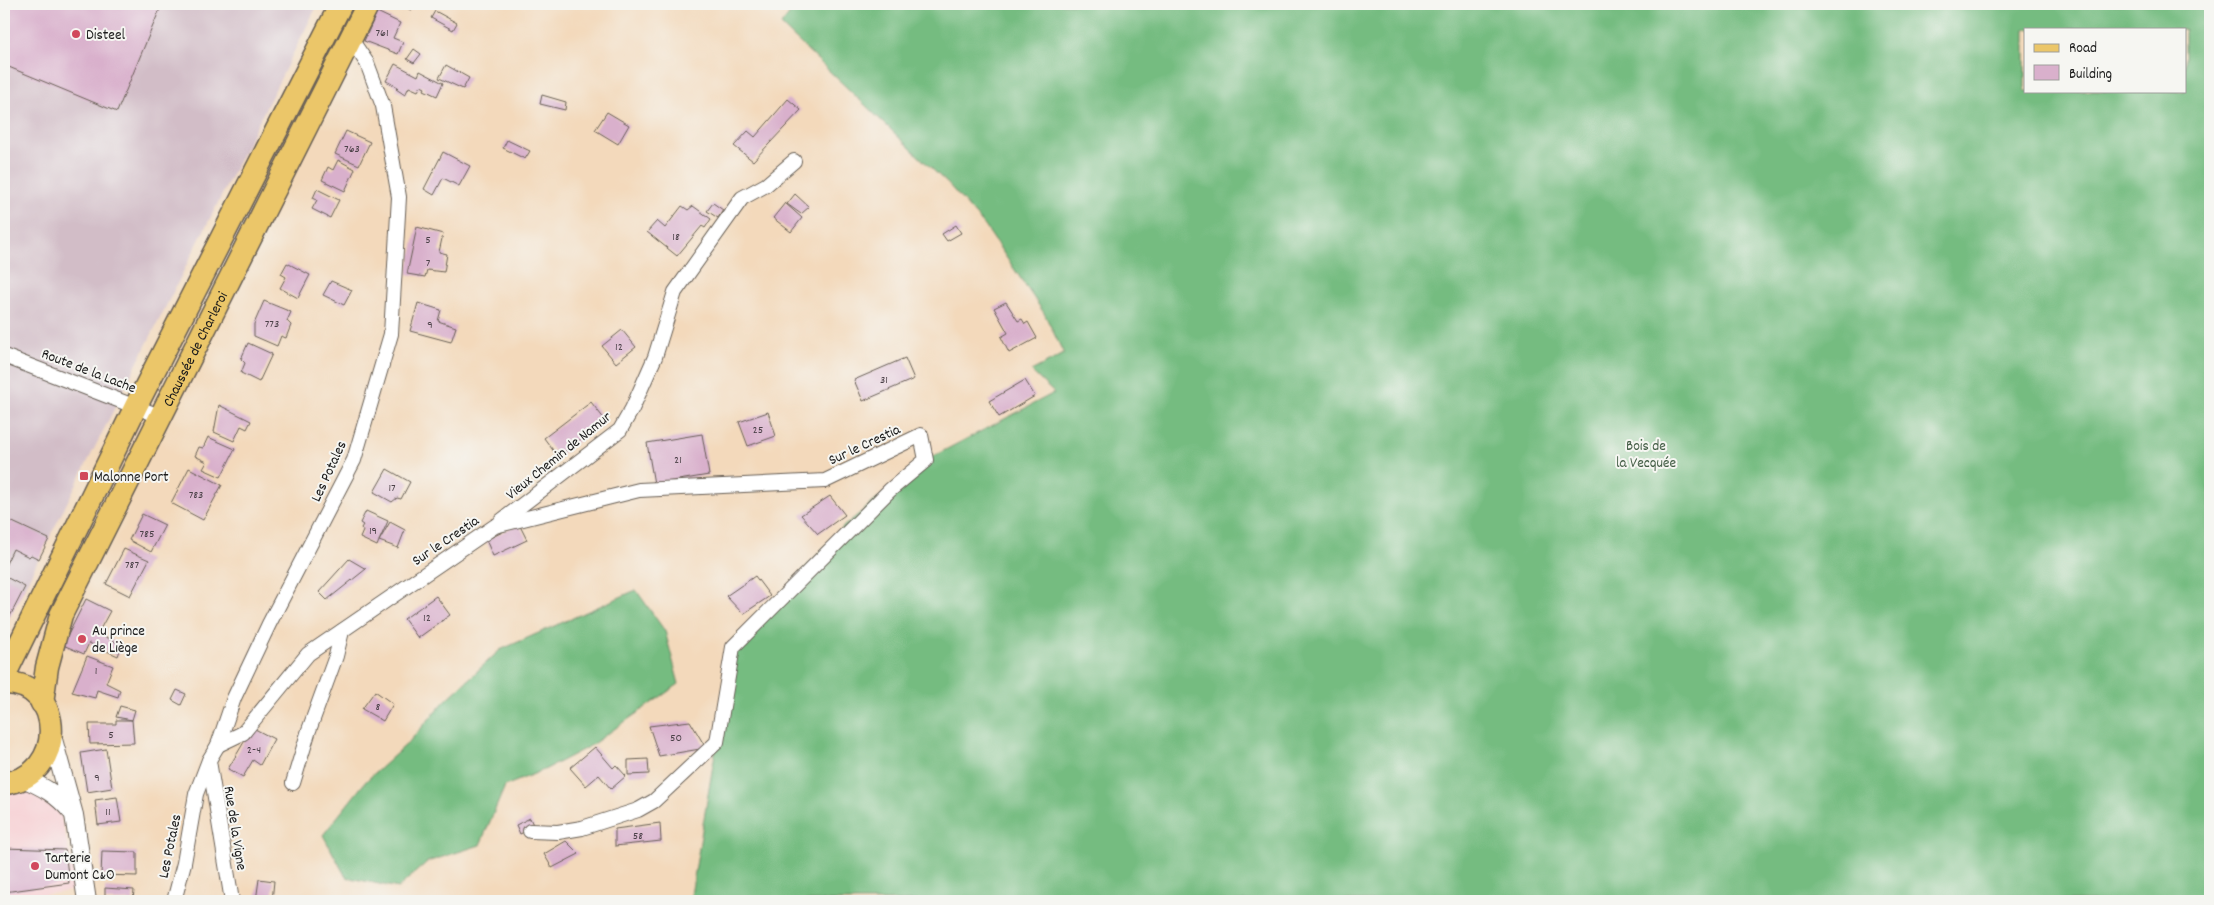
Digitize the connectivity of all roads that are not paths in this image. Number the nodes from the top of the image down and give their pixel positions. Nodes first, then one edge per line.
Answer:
1 (341, 4) edge
2 (368, 4) edge
3 (350, 38) junction
4 (794, 161) dead end
5 (4, 356) edge
6 (136, 406) junction
7 (162, 417) junction
8 (495, 526) junction
9 (342, 631) junction
10 (4, 672) edge
11 (4, 683) edge
12 (42, 703) junction
13 (52, 736) junction
14 (218, 745) junction
15 (209, 760) junction
16 (14, 780) edge
17 (293, 783) dead end
18 (74, 815) junction
19 (530, 831) dead end
20 (87, 901) edge
21 (174, 901) edge
22 (232, 901) edge

1 - 6 main road, Chaussée de Charleroi
2 - 3 main road, Chaussée de Charleroi
3 - 7 main road, Chaussée de Charleroi
3 - 14 street, Les Potales
4 - 8 street, Vieux Chemin de Namur
5 - 6 street, Route de la Lache
6 - 7 street, Route de la Lache
6 - 10 main road, Chaussée de Charleroi
7 - 12 main road, Chaussée de Charleroi
8 - 9 street, Sur le Crestia
8 - 19 street, Sur le Crestia
9 - 14 street, Sur le Crestia
9 - 17 street
11 - 12 main road
12 - 13 main road
13 - 16 main road
13 - 18 street
14 - 15 street, Les Potales
15 - 21 street, Les Potales
15 - 22 street, Rue de la Vigne
16 - 18 street
18 - 20 street

